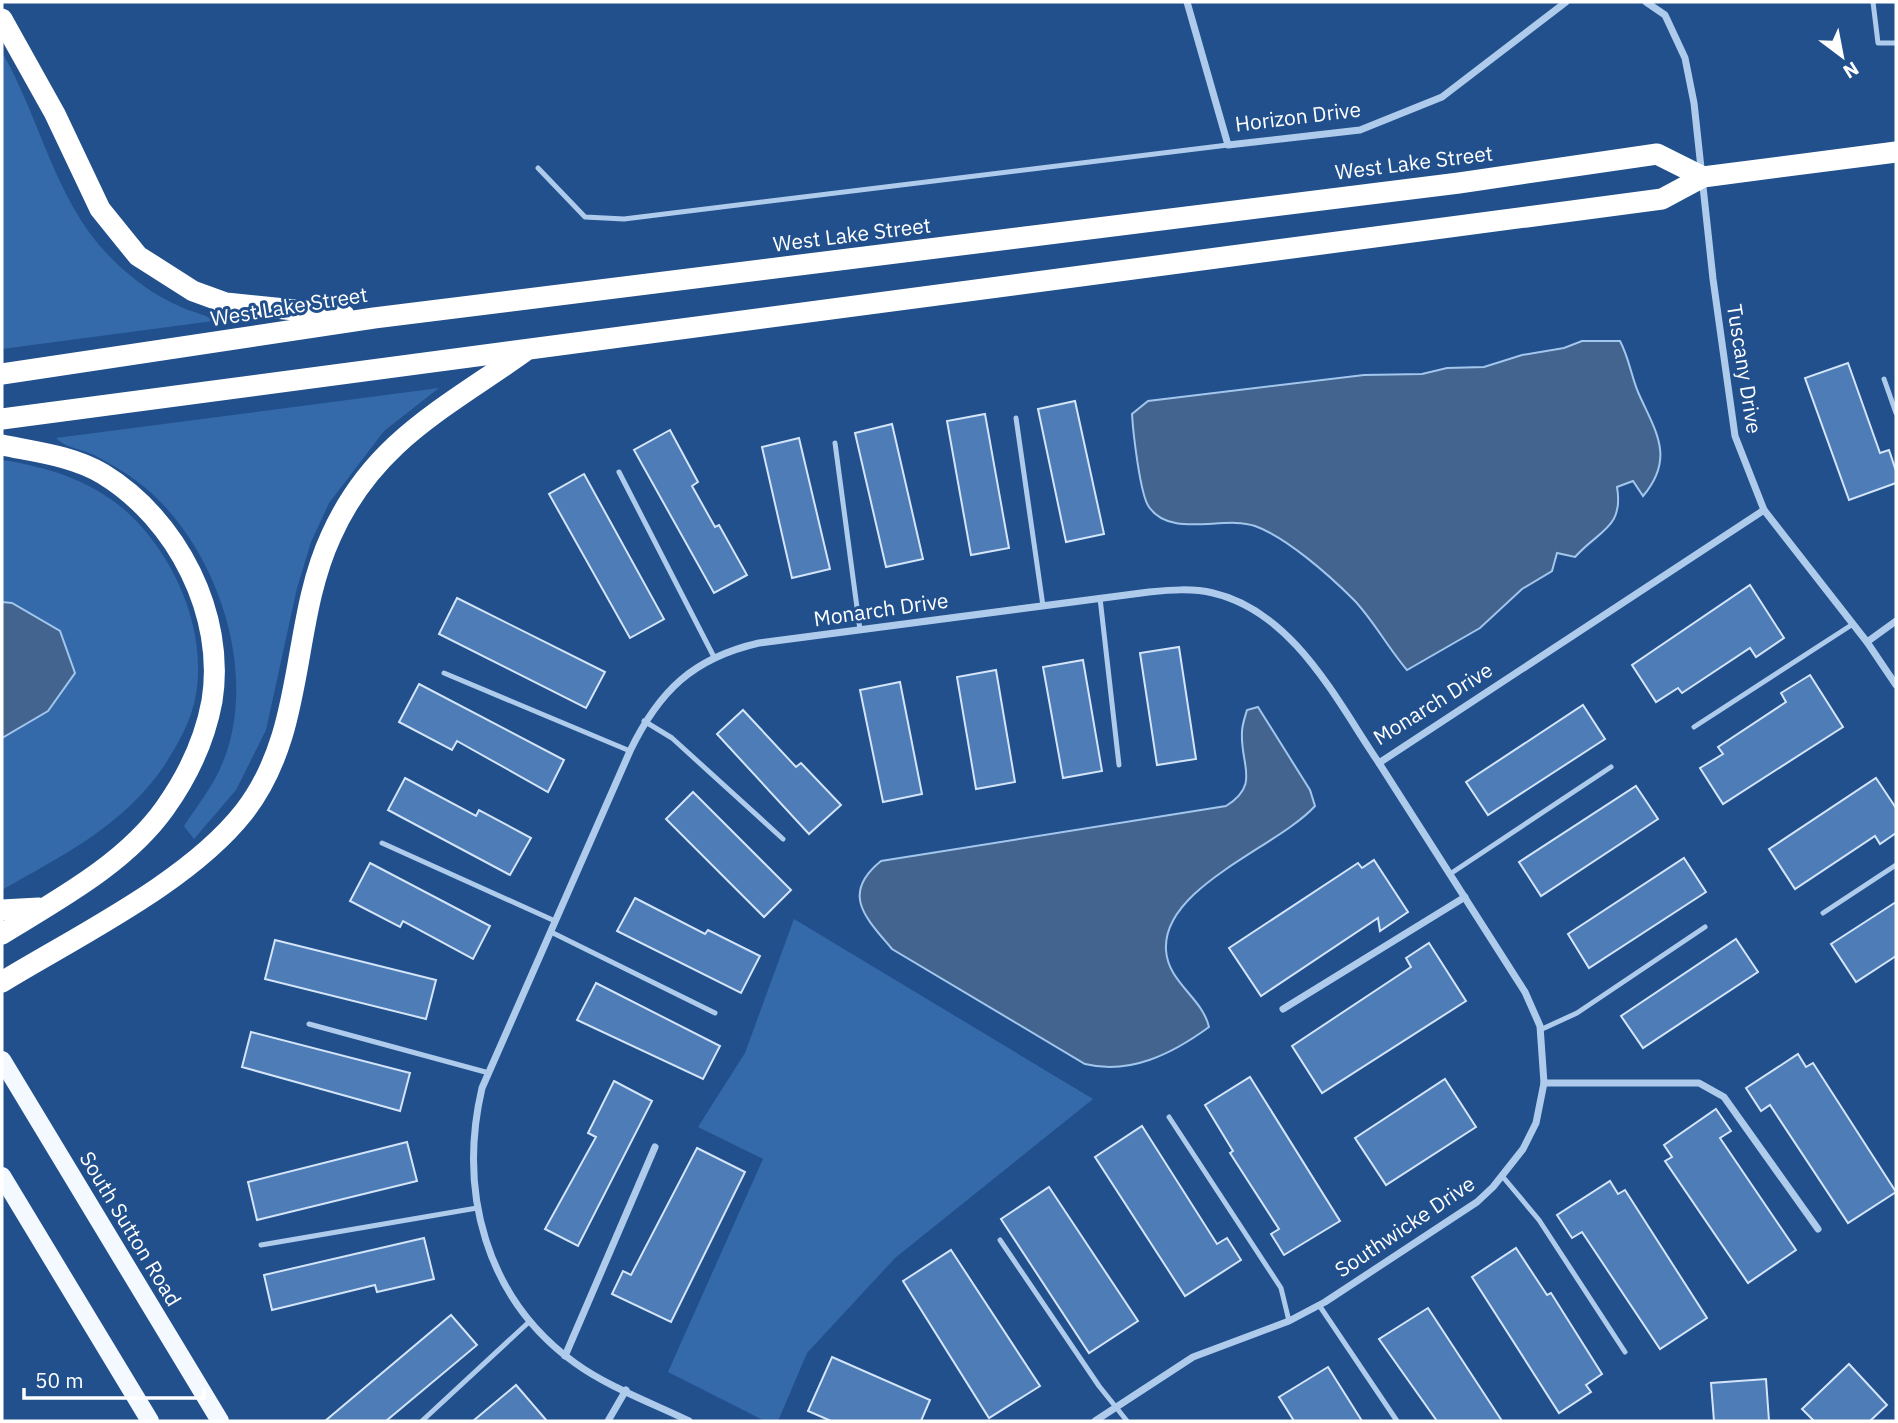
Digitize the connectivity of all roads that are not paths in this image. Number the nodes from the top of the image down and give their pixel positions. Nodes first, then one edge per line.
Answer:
1 (1186, 2) edge
2 (1566, 2) edge
3 (1646, 2) edge
4 (1873, 2) edge
5 (2, 19) edge
6 (1896, 43) edge
7 (1228, 145) junction
8 (1896, 152) edge
9 (538, 168) dead end
10 (1703, 177) junction
11 (373, 318) junction
12 (528, 349) junction
13 (2, 374) edge
14 (1884, 379) dead end
15 (1896, 413) edge
16 (1016, 418) dead end
17 (2, 419) edge
18 (835, 443) dead end
19 (2, 445) edge
20 (619, 472) dead end
21 (1765, 510) junction
22 (1100, 598) junction
23 (1044, 606) junction
24 (1896, 621) edge
25 (1853, 624) junction
26 (860, 630) junction
27 (1867, 642) junction
28 (714, 657) junction
29 (444, 673) dead end
30 (1896, 685) edge
31 (644, 721) junction
32 (1695, 727) dead end
33 (630, 751) junction
34 (1380, 763) junction
35 (1119, 765) dead end
36 (1611, 767) dead end
37 (783, 839) dead end
38 (382, 843) dead end
39 (1896, 865) edge
40 (1450, 874) junction
41 (1465, 897) junction
42 (45, 907) junction
43 (2, 911) edge
44 (1824, 913) dead end
45 (555, 920) junction
46 (1705, 927) dead end
47 (551, 932) junction
48 (2, 934) edge
49 (2, 982) edge
50 (1283, 1009) dead end
51 (715, 1013) dead end
52 (309, 1024) dead end
53 (1540, 1030) junction
54 (2, 1060) edge
55 (489, 1073) junction
56 (1544, 1083) junction
57 (1169, 1117) dead end
58 (655, 1147) dead end
59 (2, 1176) edge
60 (1503, 1177) junction
61 (477, 1208) junction
62 (1818, 1229) dead end
63 (1000, 1240) dead end
64 (261, 1245) dead end
65 (1319, 1305) junction
66 (530, 1321) junction
67 (1289, 1321) junction
68 (1625, 1352) dead end
69 (565, 1356) junction
70 (626, 1390) junction
71 (1118, 1406) junction
72 (150, 1421) edge
73 (220, 1421) edge
74 (422, 1421) edge
75 (608, 1421) edge
76 (688, 1421) edge
77 (1095, 1421) edge
78 (1127, 1421) edge
79 (1397, 1421) edge

1 - 7 street, Horizon Drive
2 - 7 street, Horizon Drive
3 - 10 street
4 - 6 lane
5 - 11 highway
7 - 9 lane
8 - 10 highway
10 - 11 highway, West Lake Street
10 - 12 highway
10 - 21 street, Tuscany Drive
11 - 13 highway, West Lake Street
12 - 17 highway
12 - 49 highway
14 - 15 lane
16 - 23 lane
18 - 26 lane
19 - 42 highway
20 - 28 lane
21 - 25 street, Tuscany Drive
21 - 34 street, Monarch Drive
22 - 23 street, Monarch Drive
22 - 34 street, Monarch Drive
22 - 35 lane
23 - 26 street, Monarch Drive
24 - 27 street
25 - 27 street, Tuscany Drive
25 - 32 lane
26 - 28 street, Monarch Drive
27 - 30 street, Tuscany Drive
28 - 31 street, Monarch Drive
29 - 33 lane
31 - 33 street, Monarch Drive
31 - 37 lane
33 - 45 street, Monarch Drive
34 - 40 street, Southwicke Drive
36 - 40 lane
38 - 45 lane
39 - 44 lane
40 - 41 street, Southwicke Drive
41 - 50 street
41 - 53 street, Southwicke Drive
42 - 43 highway
42 - 48 highway
45 - 47 street, Monarch Drive
46 - 53 lane
47 - 51 lane
47 - 55 street, Monarch Drive
52 - 55 lane
53 - 56 street, Southwicke Drive
54 - 73 main road, South Sutton Road
55 - 61 street, Monarch Drive
56 - 60 street, Southwicke Drive
56 - 62 street
57 - 67 lane
58 - 69 street
59 - 72 main road
60 - 65 street, Southwicke Drive
60 - 68 lane
61 - 64 lane
61 - 66 street, Monarch Drive
63 - 71 lane
65 - 67 street, Southwicke Drive
65 - 79 lane
66 - 69 street, Monarch Drive
66 - 74 lane
67 - 71 street, Southwicke Drive
69 - 70 street, Monarch Drive
70 - 75 street
70 - 76 street
71 - 77 street, Southwicke Drive
71 - 78 lane

